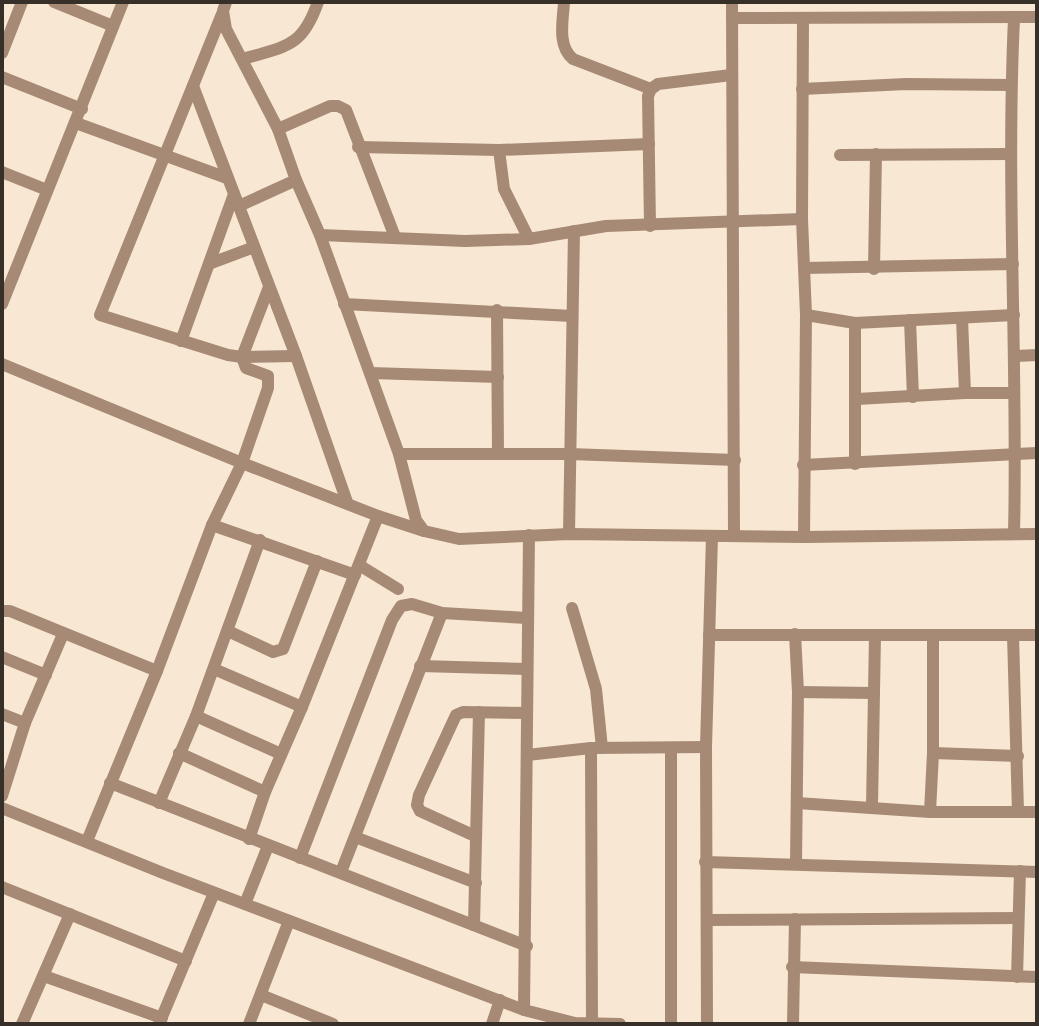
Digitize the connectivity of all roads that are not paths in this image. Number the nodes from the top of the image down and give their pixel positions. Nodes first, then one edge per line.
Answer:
1 (22, 2) edge
2 (54, 2) edge
3 (123, 2) edge
4 (318, 2) edge
5 (564, 2) edge
6 (732, 2) edge
7 (224, 6) edge
8 (1037, 17) edge
9 (732, 18) junction
10 (803, 18) junction
11 (1014, 19) junction
12 (113, 26) junction
13 (2, 53) edge
14 (243, 59) junction
15 (731, 75) junction
16 (2, 77) edge
17 (1011, 85) junction
18 (193, 86) junction
19 (651, 89) junction
20 (802, 89) junction
21 (82, 109) junction
22 (76, 123) junction
23 (278, 129) junction
24 (649, 144) junction
25 (358, 147) junction
26 (499, 150) junction
27 (876, 154) junction
28 (1011, 154) junction
29 (840, 155) dead end
30 (165, 157) junction
31 (2, 172) edge
32 (227, 178) junction
33 (296, 180) junction
34 (47, 190) junction
35 (236, 200) junction
36 (802, 219) junction
37 (733, 221) junction
38 (650, 226) junction
39 (574, 231) junction
40 (320, 235) junction
41 (395, 237) junction
42 (529, 239) junction
43 (254, 247) junction
44 (209, 264) junction
45 (1013, 264) junction
46 (804, 268) junction
47 (874, 269) junction
48 (269, 287) junction
49 (2, 304) edge
50 (344, 304) junction
51 (497, 310) junction
52 (806, 315) junction
53 (1014, 315) junction
54 (572, 316) junction
55 (962, 318) junction
56 (910, 320) junction
57 (855, 323) junction
58 (181, 341) junction
59 (1037, 355) edge
60 (296, 356) junction
61 (1014, 356) junction
62 (242, 357) junction
63 (2, 364) edge
64 (371, 373) junction
65 (498, 377) junction
66 (965, 393) junction
67 (1014, 393) junction
68 (913, 397) junction
69 (857, 399) junction
70 (1016, 453) junction
71 (1037, 453) edge
72 (399, 454) junction
73 (498, 454) junction
74 (570, 454) junction
75 (735, 460) junction
76 (242, 463) junction
77 (855, 464) junction
78 (803, 465) junction
79 (347, 502) junction
80 (378, 516) junction
81 (212, 525) junction
82 (424, 531) junction
83 (569, 534) junction
84 (1014, 534) junction
85 (1037, 534) edge
86 (529, 535) junction
87 (734, 535) junction
88 (712, 536) junction
89 (804, 537) junction
90 (260, 540) junction
91 (317, 561) junction
92 (357, 570) junction
93 (398, 589) dead end
94 (572, 608) dead end
95 (2, 611) edge
96 (442, 613) junction
97 (527, 618) junction
98 (228, 631) junction
99 (63, 634) junction
100 (795, 634) junction
101 (709, 635) junction
102 (875, 635) junction
103 (933, 635) junction
104 (1013, 635) junction
105 (1037, 635) edge
106 (2, 657) edge
107 (420, 666) junction
108 (214, 669) junction
109 (527, 669) junction
110 (157, 671) junction
111 (46, 675) junction
112 (798, 692) junction
113 (874, 693) junction
114 (302, 707) junction
115 (479, 712) junction
116 (527, 713) junction
117 (2, 714) edge
118 (196, 716) junction
119 (25, 723) junction
120 (706, 747) junction
121 (597, 748) junction
122 (671, 748) junction
123 (179, 753) junction
124 (933, 753) junction
125 (281, 754) junction
126 (527, 755) junction
127 (1018, 756) junction
128 (110, 783) junction
129 (265, 792) junction
130 (2, 796) edge
131 (159, 803) junction
132 (797, 803) junction
133 (872, 807) junction
134 (2, 808) edge
135 (930, 812) junction
136 (1018, 812) junction
137 (1037, 812) edge
138 (475, 836) junction
139 (355, 837) junction
140 (249, 839) junction
141 (87, 841) junction
142 (268, 846) junction
143 (300, 858) junction
144 (705, 862) junction
145 (796, 863) junction
146 (1020, 871) junction
147 (341, 872) junction
148 (1037, 872) edge
149 (476, 883) junction
150 (3, 892) edge
151 (214, 893) junction
152 (245, 904) junction
153 (70, 914) junction
154 (1018, 918) junction
155 (795, 919) junction
156 (707, 920) junction
157 (289, 921) junction
158 (474, 925) junction
159 (527, 946) junction
160 (186, 961) junction
161 (792, 967) junction
162 (44, 976) junction
163 (1017, 977) junction
164 (1037, 977) edge
165 (261, 995) junction
166 (500, 1000) junction
167 (524, 1010) junction
168 (160, 1021) edge
169 (592, 1023) edge
170 (22, 1024) edge
171 (249, 1024) edge
172 (331, 1024) edge
173 (492, 1024) edge
174 (620, 1024) edge
175 (671, 1024) edge
176 (707, 1024) edge
177 (793, 1024) edge

1 - 13 street
2 - 12 street
3 - 12 street
4 - 14 street
5 - 19 street
6 - 9 street
7 - 14 street
7 - 18 street
8 - 11 street
9 - 10 street
9 - 15 street
10 - 11 street
10 - 20 street
11 - 17 street
12 - 21 street
14 - 23 street
15 - 19 street
15 - 37 street
16 - 21 street
17 - 20 street
17 - 28 street
18 - 30 street
18 - 32 street
19 - 24 street
20 - 36 street
21 - 22 street
22 - 30 street
22 - 34 street
23 - 25 street
23 - 33 street
24 - 26 street
24 - 38 street
25 - 26 street
25 - 41 street
26 - 42 street
27 - 28 street
27 - 29 street
27 - 47 street
28 - 45 street
30 - 32 street
30 - 58 street
31 - 34 street
32 - 35 street
33 - 35 street
33 - 40 street
34 - 49 street
35 - 43 street
35 - 44 street
36 - 37 street
36 - 46 street
37 - 38 street
37 - 75 street
38 - 39 street
39 - 42 street
39 - 54 street
40 - 41 street
40 - 50 street
41 - 42 street
43 - 44 street
43 - 48 street
44 - 58 street
45 - 47 street
45 - 53 street
46 - 47 street
46 - 52 street
48 - 60 street
48 - 62 street
50 - 51 street
50 - 64 street
51 - 54 street
51 - 65 street
52 - 57 street
52 - 78 street
53 - 55 street
53 - 61 street
54 - 74 street
55 - 56 street
55 - 66 street
56 - 57 street
56 - 68 street
57 - 69 street
58 - 62 street
59 - 61 street
60 - 62 street
60 - 79 street
61 - 67 street
62 - 76 street
63 - 76 street
64 - 65 street
64 - 72 street
65 - 73 street
66 - 67 street
66 - 68 street
67 - 70 street
68 - 69 street
69 - 77 street
70 - 71 street
70 - 77 street
70 - 84 street
72 - 73 street
72 - 82 street
73 - 74 street
74 - 75 street
74 - 83 street
75 - 87 street
76 - 79 street
76 - 81 street
77 - 78 street
78 - 89 street
79 - 80 street
80 - 82 street
80 - 92 street
81 - 90 street
81 - 110 street
82 - 86 street
83 - 86 street
83 - 88 street
84 - 85 street
84 - 89 street
86 - 97 street
87 - 88 street
87 - 89 street
88 - 101 street
90 - 91 street
90 - 98 street
91 - 92 street
91 - 98 street
92 - 93 street
92 - 114 street
94 - 121 street
95 - 99 street
96 - 97 street
96 - 107 street
96 - 143 street
97 - 109 street
98 - 108 street
99 - 110 street
99 - 111 street
100 - 101 street
100 - 102 street
100 - 112 street
101 - 120 street
102 - 103 street
102 - 113 street
103 - 104 street
103 - 124 street
104 - 105 street
104 - 127 street
106 - 111 street
107 - 109 street
107 - 139 street
108 - 114 street
108 - 118 street
109 - 116 street
110 - 128 street
111 - 119 street
112 - 113 street
112 - 132 street
113 - 133 street
114 - 125 street
115 - 116 street
115 - 138 street
115 - 138 street
116 - 126 street
117 - 119 street
118 - 123 street
118 - 125 street
119 - 130 street
120 - 122 street
120 - 144 street
121 - 122 street
121 - 126 street
121 - 169 street
122 - 175 street
123 - 129 street
123 - 131 street
124 - 127 street
124 - 135 street
125 - 129 street
126 - 159 street
127 - 136 street
128 - 131 street
128 - 141 street
129 - 140 street
131 - 140 street
132 - 133 street
132 - 145 street
133 - 135 street
134 - 141 street
135 - 136 street
136 - 137 street
138 - 149 street
139 - 147 street
139 - 149 street
140 - 142 street
141 - 151 street
142 - 143 street
142 - 152 street
143 - 147 street
144 - 145 street
144 - 156 street
145 - 146 street
146 - 148 street
146 - 154 street
147 - 158 street
149 - 158 street
150 - 153 street
151 - 152 street
151 - 160 street
152 - 157 street
153 - 160 street
153 - 162 street
154 - 155 street
154 - 163 street
155 - 156 street
155 - 161 street
156 - 176 street
157 - 165 street
157 - 166 street
158 - 159 street
159 - 167 street
160 - 168 street
161 - 163 street
161 - 177 street
162 - 168 street
162 - 170 street
163 - 164 street
165 - 171 street
165 - 172 street
166 - 167 street
166 - 173 street
167 - 169 street
169 - 174 street

